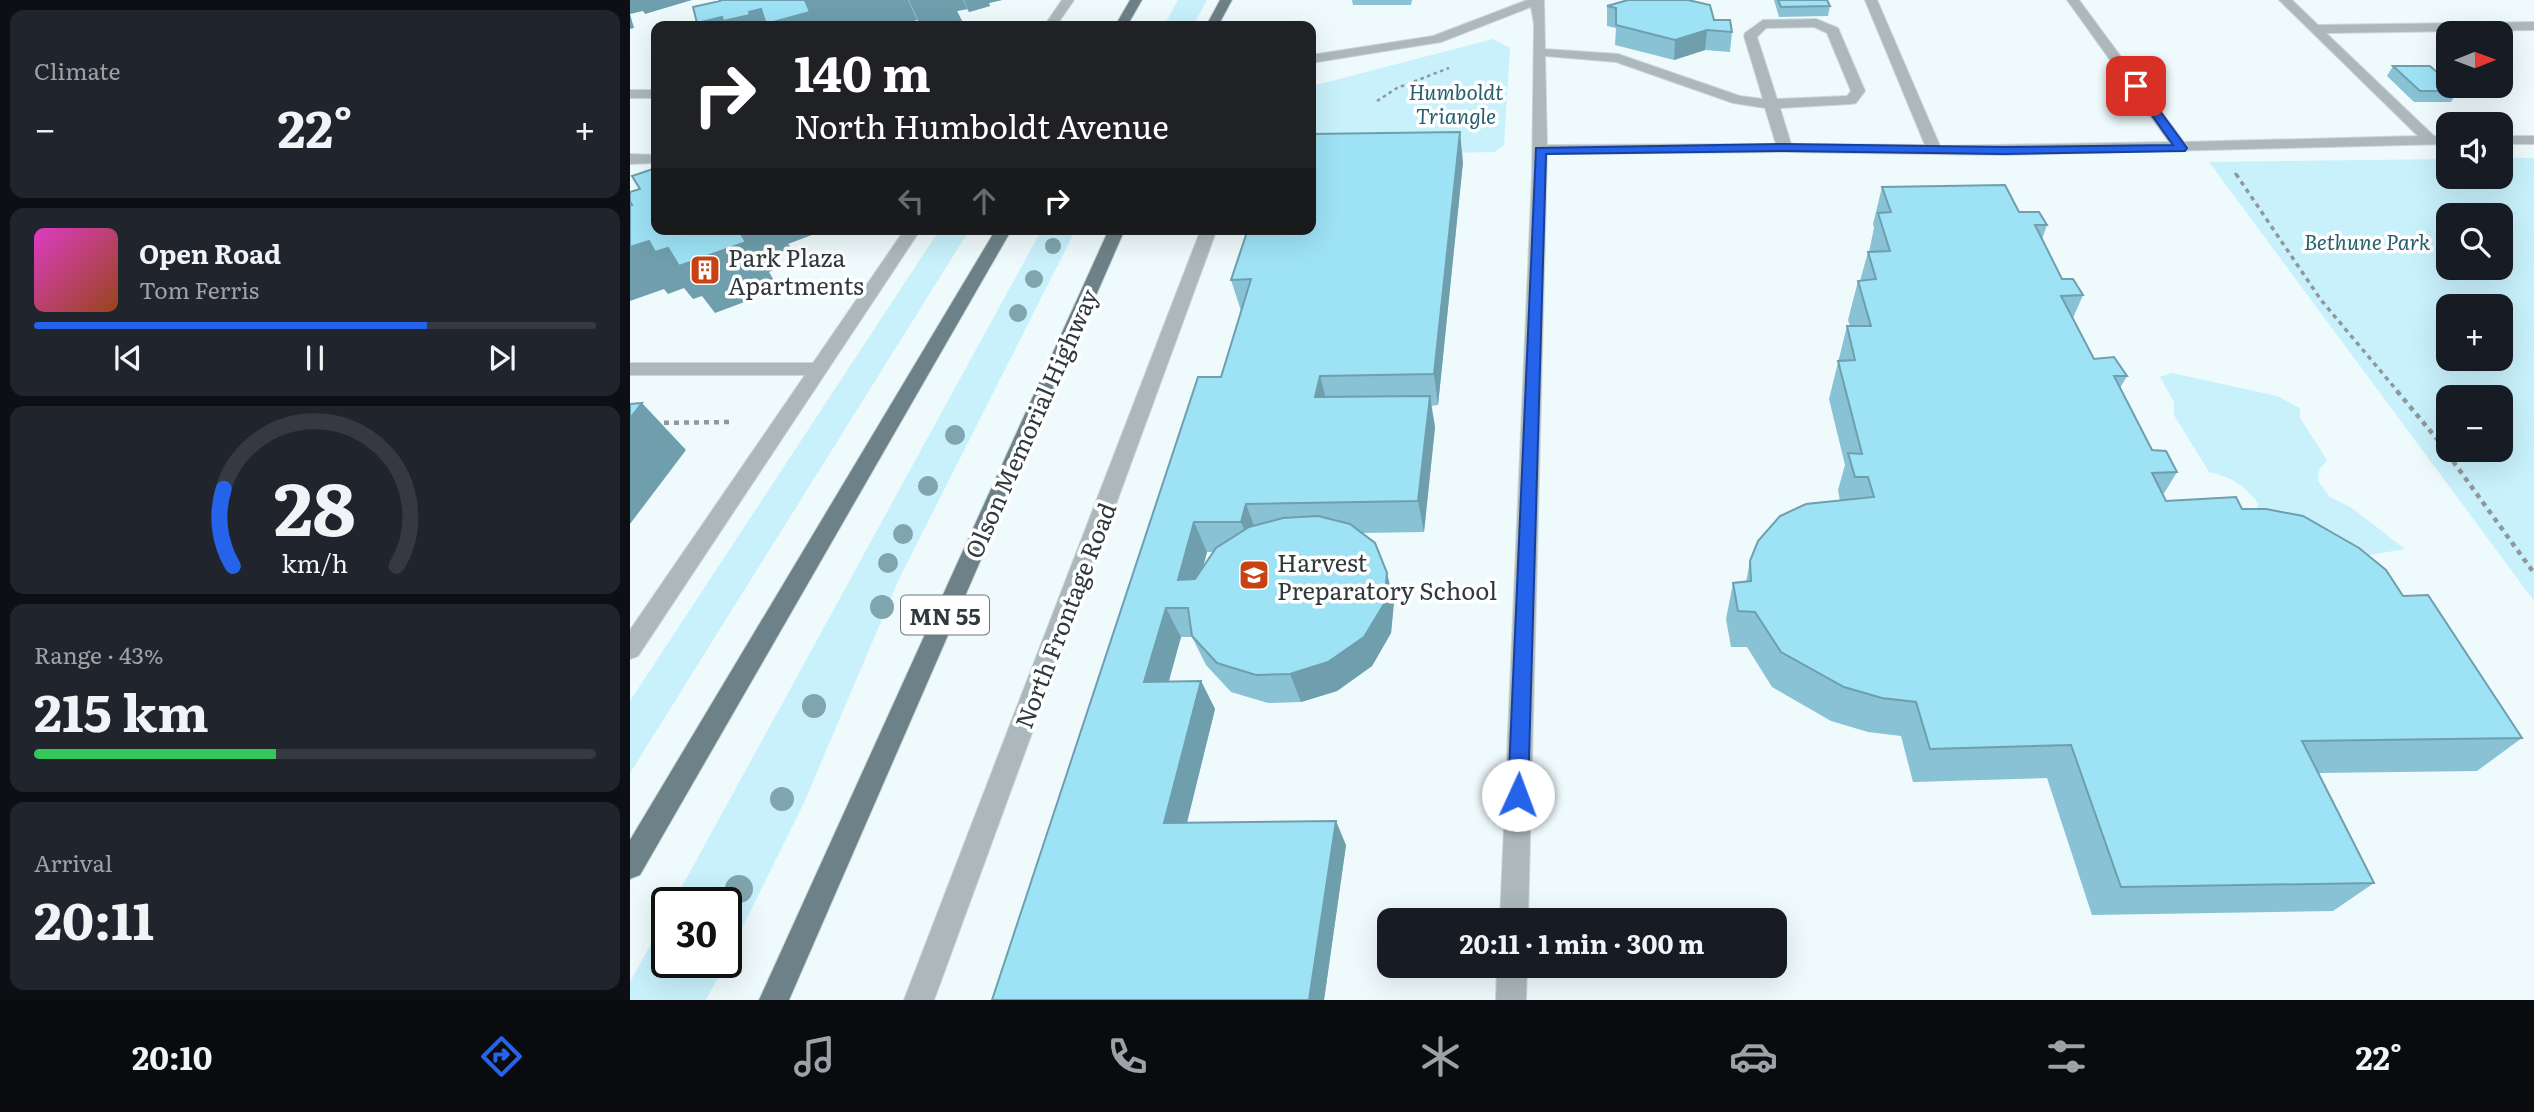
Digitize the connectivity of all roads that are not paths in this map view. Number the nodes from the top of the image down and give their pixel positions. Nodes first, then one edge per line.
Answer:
1 (1068, 0) edge
2 (1136, 0) edge
3 (1226, 0) edge
4 (1871, 0) edge
5 (2073, 0) edge
6 (2285, 0) edge
7 (1537, 1) edge
8 (1053, 21) edge
9 (1124, 21) edge
10 (1215, 21) edge
11 (2534, 26) edge
12 (2314, 29) junction
13 (1538, 52) junction
14 (1316, 58) edge
15 (630, 94) edge
16 (651, 94) edge
17 (1771, 104) junction
18 (2534, 139) edge
19 (2513, 140) edge
20 (2430, 141) junction
21 (2436, 141) edge
22 (1784, 148) junction
23 (2181, 148) junction
24 (1540, 150) junction
25 (1934, 150) junction
26 (630, 159) edge
27 (651, 159) edge
28 (909, 235) edge
29 (1000, 235) edge
30 (1113, 235) edge
31 (1207, 235) edge
32 (630, 369) edge
33 (819, 369) junction
34 (630, 649) edge
35 (630, 866) edge
36 (1514, 908) edge
37 (1512, 978) edge
38 (774, 1000) edge
39 (919, 1000) edge
40 (1511, 1000) edge

1 - 8 street
2 - 9 main road
3 - 10 main road
4 - 25 street
5 - 23 street
6 - 12 street
7 - 13 street
7 - 14 street
11 - 12 street
12 - 20 street
13 - 17 street
13 - 24 street
15 - 16 street
17 - 17 street
17 - 22 street
18 - 19 street
20 - 21 street
20 - 23 street
22 - 24 street
22 - 25 street
23 - 25 street
24 - 36 street
26 - 27 street
28 - 33 street
29 - 35 main road
30 - 38 main road, Olson Memorial Highway / MN 55
31 - 39 street, North Frontage Road
32 - 33 street
33 - 34 street
37 - 40 street

